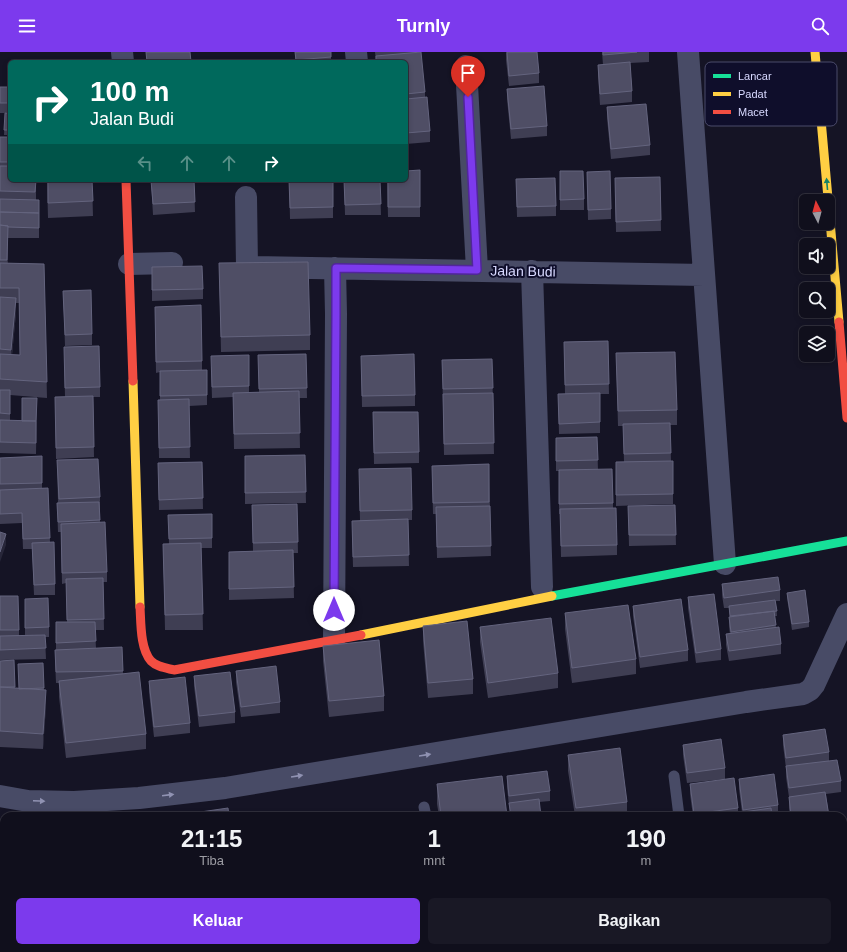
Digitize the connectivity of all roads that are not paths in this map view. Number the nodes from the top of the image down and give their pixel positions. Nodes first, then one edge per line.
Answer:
1 (688, 52) edge
2 (815, 52) edge
3 (816, 62) edge
4 (466, 66) dead end
5 (821, 126) edge
6 (126, 182) edge
7 (246, 197) dead end
8 (172, 263) dead end
9 (129, 264) junction
10 (336, 268) junction
11 (477, 270) junction
12 (532, 271) junction
13 (704, 274) junction
14 (847, 418) edge
15 (847, 541) edge
16 (725, 564) junction
17 (542, 587) dead end
18 (847, 614) edge
19 (334, 641) junction
20 (674, 776) dead end
21 (0, 796) edge
22 (678, 812) edge

1 - 13 street
3 -> 2 main road
4 - 11 street
14 -> 5 main road
6 - 9 main road
7 - 10 street, Jalan Budi
8 - 9 street
9 - 19 main road
10 - 11 street, Jalan Budi
10 - 19 street
11 - 12 street, Jalan Budi
12 - 13 street, Jalan Budi
12 - 17 street
13 - 16 street
15 - 16 main road
16 - 19 main road
21 -> 18 street
20 - 22 lane

